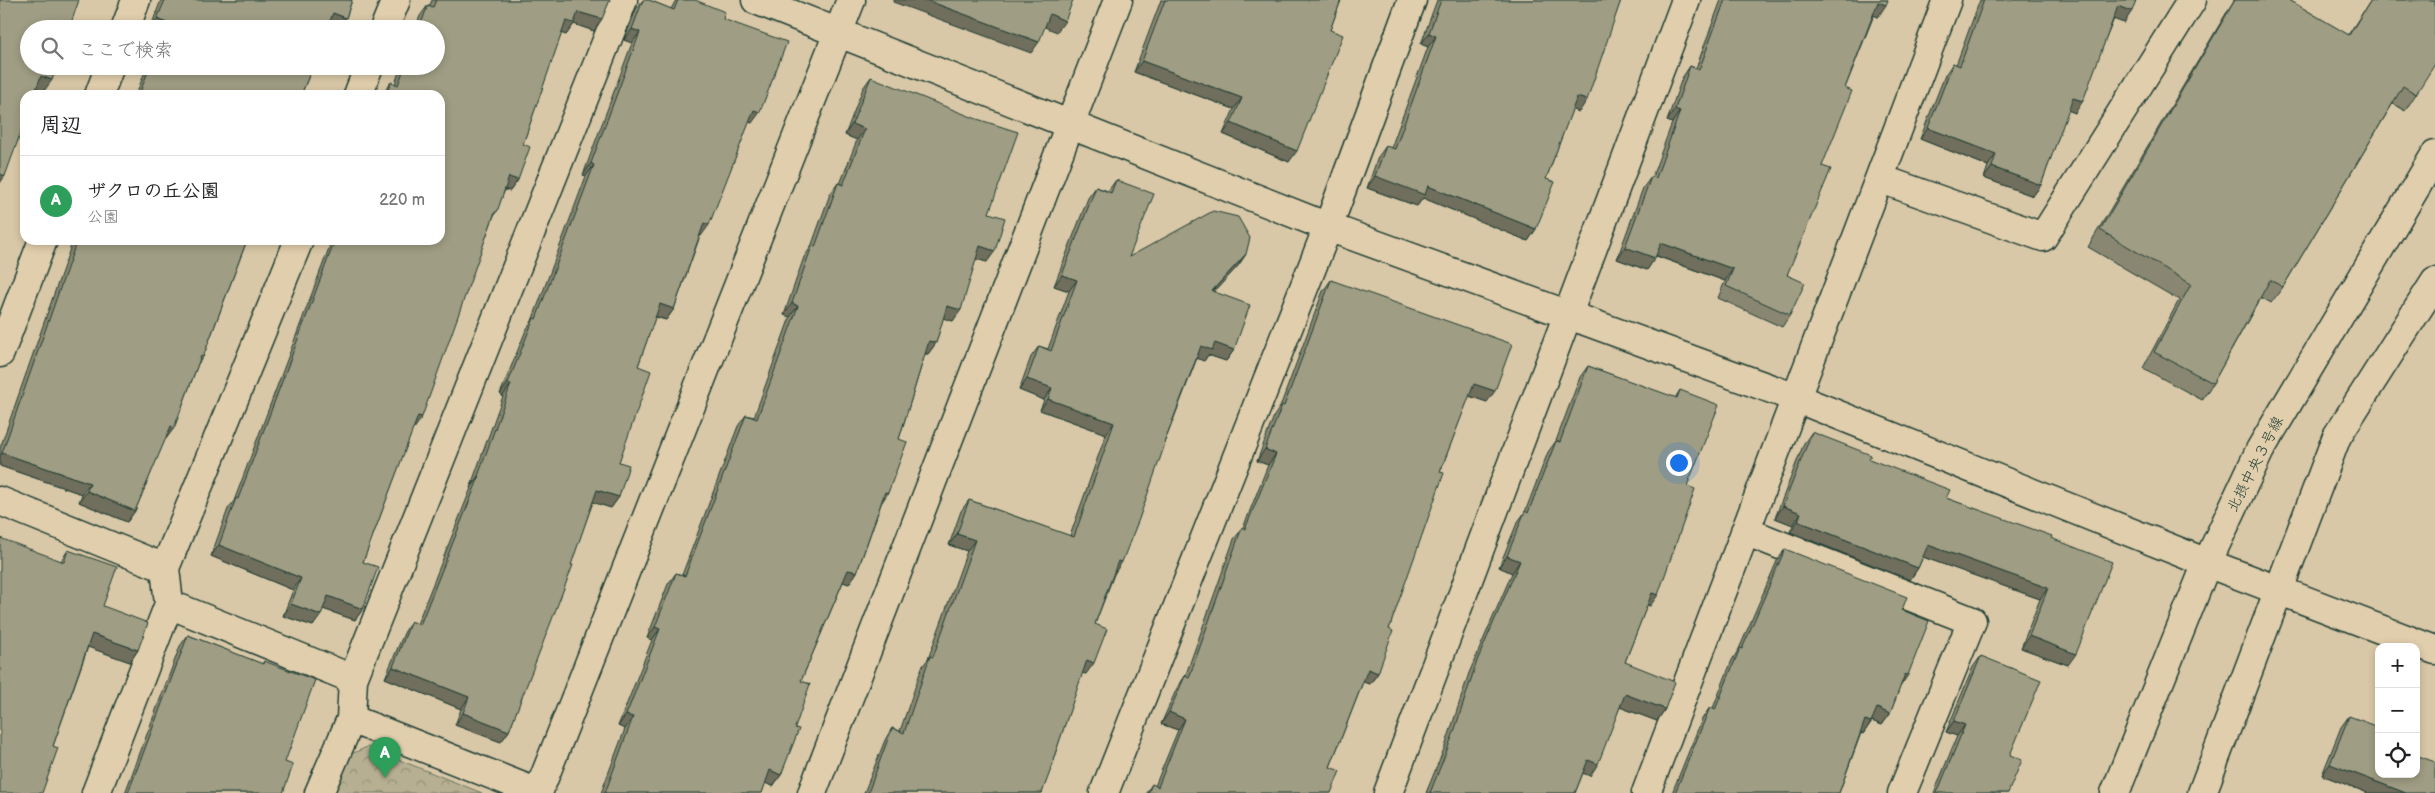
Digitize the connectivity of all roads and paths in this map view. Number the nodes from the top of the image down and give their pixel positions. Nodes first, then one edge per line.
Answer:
1 (136, 0) edge
2 (396, 0) edge
3 (623, 0) edge
4 (756, 0) edge
5 (851, 0) edge
6 (1118, 0) edge
7 (1412, 0) edge
8 (1686, 0) edge
9 (1947, 0) edge
10 (2192, 0) edge
11 (128, 20) edge
12 (388, 20) edge
13 (838, 32) junction
14 (107, 75) edge
15 (366, 75) edge
16 (101, 90) edge
17 (360, 90) edge
18 (1070, 124) junction
19 (2435, 155) edge
20 (1881, 179) junction
21 (1328, 227) junction
22 (41, 245) edge
23 (297, 245) edge
24 (2435, 282) edge
25 (1567, 314) junction
26 (0, 353) edge
27 (1796, 398) junction
28 (0, 501) edge
29 (1745, 531) junction
30 (2207, 563) junction
31 (165, 568) junction
32 (2280, 590) junction
33 (169, 604) junction
34 (2435, 650) edge
35 (353, 679) junction
36 (351, 719) junction
37 (96, 793) edge
38 (319, 793) edge
39 (538, 793) edge
40 (812, 793) edge
41 (1104, 793) edge
42 (1388, 793) edge
43 (1646, 793) edge
44 (1902, 793) edge
45 (2115, 793) edge
46 (2202, 793) edge

1 - 11 street
2 - 12 street
3 - 35 street
4 - 13 street
5 - 13 street
6 - 18 street
7 - 21 street
8 - 25 street
9 - 20 street
10 - 20 street
13 - 18 street
13 - 39 street
14 - 16 street
15 - 17 street
18 - 21 street
18 - 40 street
19 - 30 street, 北摂中央３号線
20 - 27 street
21 - 25 street
21 - 41 street
22 - 26 street
23 - 31 street
24 - 32 street
25 - 27 street
25 - 42 street
27 - 29 street
27 - 30 street
28 - 31 street
29 - 43 street
29 - 44 street
30 - 32 street
30 - 45 street, 北摂中央３号線
31 - 33 street
32 - 34 street
32 - 46 street
33 - 35 street
33 - 37 street
35 - 36 street
36 - 38 street
36 - 39 street

